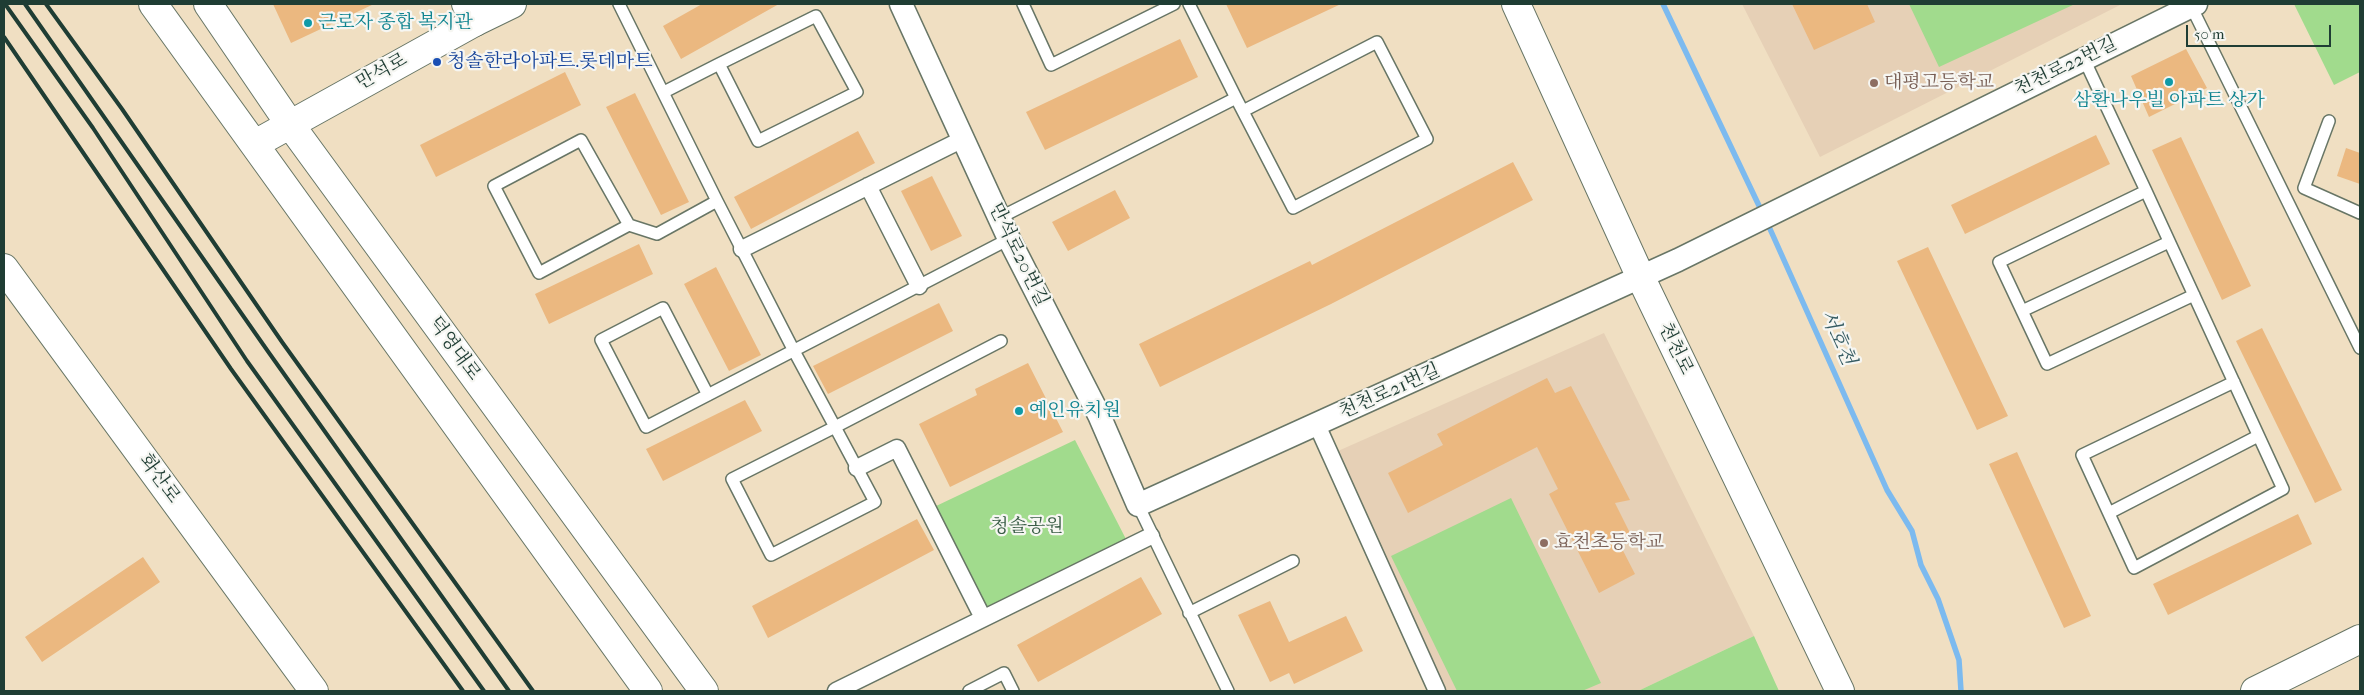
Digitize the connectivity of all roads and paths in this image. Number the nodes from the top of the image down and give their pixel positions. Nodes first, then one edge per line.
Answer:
1 (153, 4) edge
2 (208, 4) edge
3 (512, 4) edge
4 (619, 4) edge
5 (900, 4) edge
6 (1023, 4) edge
7 (1174, 4) edge
8 (1189, 4) edge
9 (1516, 4) edge
10 (2194, 5) edge
11 (470, 13) edge
12 (2084, 59) junction
13 (719, 64) junction
14 (664, 92) junction
15 (1236, 98) junction
16 (1243, 111) junction
17 (2329, 121) dead end
18 (289, 123) junction
19 (963, 139) junction
20 (255, 144) junction
21 (868, 186) junction
22 (2146, 191) junction
23 (717, 201) junction
24 (2360, 213) edge
25 (999, 218) junction
26 (629, 225) junction
27 (1009, 239) junction
28 (2169, 242) junction
29 (742, 249) junction
30 (4, 268) edge
31 (1641, 278) junction
32 (919, 286) junction
33 (2194, 295) junction
34 (2022, 312) junction
35 (1001, 341) dead end
36 (2360, 348) edge
37 (794, 351) junction
38 (2234, 382) junction
39 (708, 395) junction
40 (1316, 425) junction
41 (836, 426) junction
42 (2258, 436) junction
43 (857, 468) junction
44 (1138, 505) junction
45 (2109, 513) junction
46 (1151, 536) junction
47 (1293, 561) dead end
48 (1189, 613) junction
49 (983, 618) junction
50 (2360, 638) edge
51 (314, 691) edge
52 (648, 691) edge
53 (704, 691) edge
54 (836, 691) edge
55 (969, 691) edge
56 (1013, 691) edge
57 (1228, 691) edge
58 (1437, 691) edge
59 (1840, 691) edge
60 (2255, 691) edge

1 - 20 main road
2 - 18 main road, 덕영대로
3 - 11 main road, 만석로
4 - 14 lane
5 - 19 street, 만석로20번길
6 - 7 lane
8 - 15 lane
9 - 31 main road, 천천로
10 - 12 street, 천천로22번길
10 - 36 lane
11 - 18 main road, 만석로
12 - 22 lane
12 - 31 street, 천천로22번길
13 - 13 lane
13 - 14 lane
14 - 23 lane
15 - 16 lane
15 - 25 lane
16 - 16 lane
17 - 24 lane
18 - 20 main road, 만석로
18 - 53 main road, 덕영대로
19 - 21 street
19 - 25 street, 만석로20번길
20 - 52 main road
21 - 29 street
21 - 32 street
22 - 28 lane
22 - 34 lane
23 - 26 lane
23 - 29 lane
25 - 27 street, 만석로20번길
26 - 26 lane
27 - 32 lane
27 - 44 street, 만석로20번길
28 - 33 lane
28 - 34 lane
29 - 37 lane
30 - 51 main road, 화산로
31 - 40 street, 천천로21번길
31 - 59 main road, 천천로
32 - 37 lane
33 - 34 lane
33 - 38 lane
35 - 41 lane
37 - 39 lane
37 - 41 lane
38 - 42 lane
38 - 45 lane
39 - 39 lane
40 - 44 street, 천천로21번길
40 - 58 street
41 - 43 lane
41 - 43 lane
42 - 45 lane
42 - 45 lane
43 - 49 street
44 - 46 lane
46 - 48 lane
46 - 49 street
47 - 48 lane
48 - 57 lane
49 - 54 street
50 - 60 main road
55 - 56 lane

